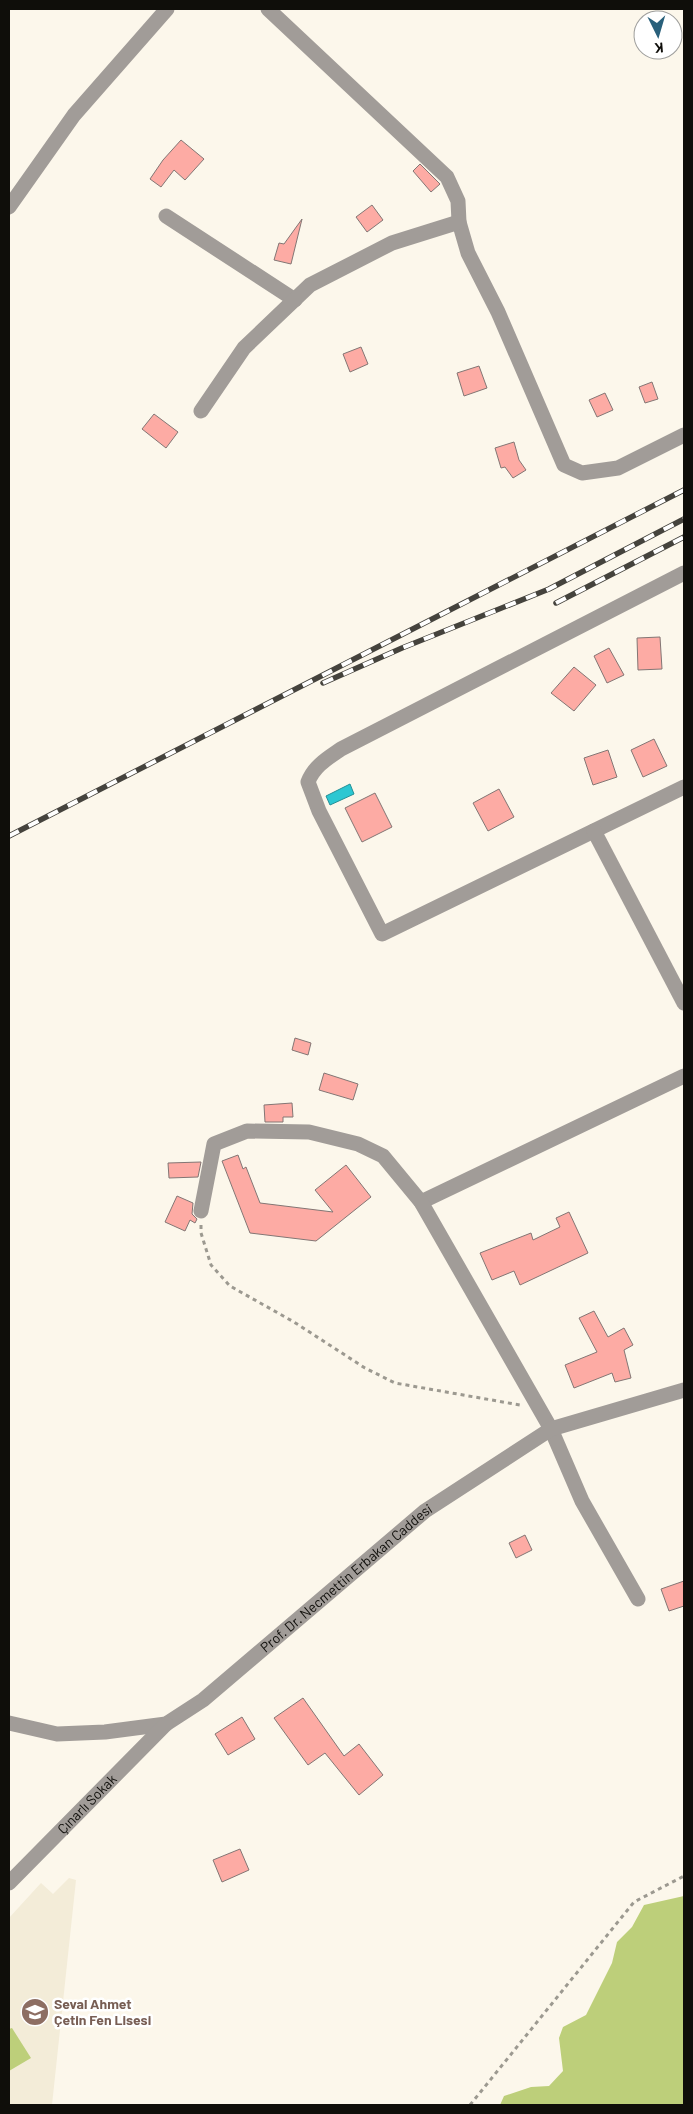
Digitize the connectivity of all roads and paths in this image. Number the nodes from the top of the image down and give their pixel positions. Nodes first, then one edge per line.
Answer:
1 (167, 9) edge
2 (268, 9) edge
3 (9, 207) edge
4 (166, 216) dead end
5 (459, 222) junction
6 (295, 300) junction
7 (200, 411) dead end
8 (684, 435) edge
9 (684, 573) edge
10 (684, 787) edge
11 (594, 831) junction
12 (683, 1000) edge
13 (684, 1076) edge
14 (421, 1202) junction
15 (201, 1212) joint
16 (684, 1390) edge
17 (538, 1407) junction
18 (551, 1429) junction
19 (638, 1599) dead end
20 (9, 1723) edge
21 (166, 1724) junction
22 (684, 1876) edge
23 (9, 1883) edge
24 (470, 2105) edge

1 - 3 street
2 - 5 street
4 - 6 street
5 - 6 street
5 - 8 street
6 - 7 street
9 - 11 street
10 - 11 street
11 - 12 street
13 - 14 street
14 - 15 street
14 - 17 street
15 - 17 path
16 - 18 street, Prof. Dr. Necmettin Erbakan Caddesi
17 - 18 street
18 - 19 street
18 - 21 street, Prof. Dr. Necmettin Erbakan Caddesi
20 - 21 street, Prof. Dr. Necmettin Erbakan Caddesi
21 - 23 street, Çınarlı Sokak
22 - 24 path

